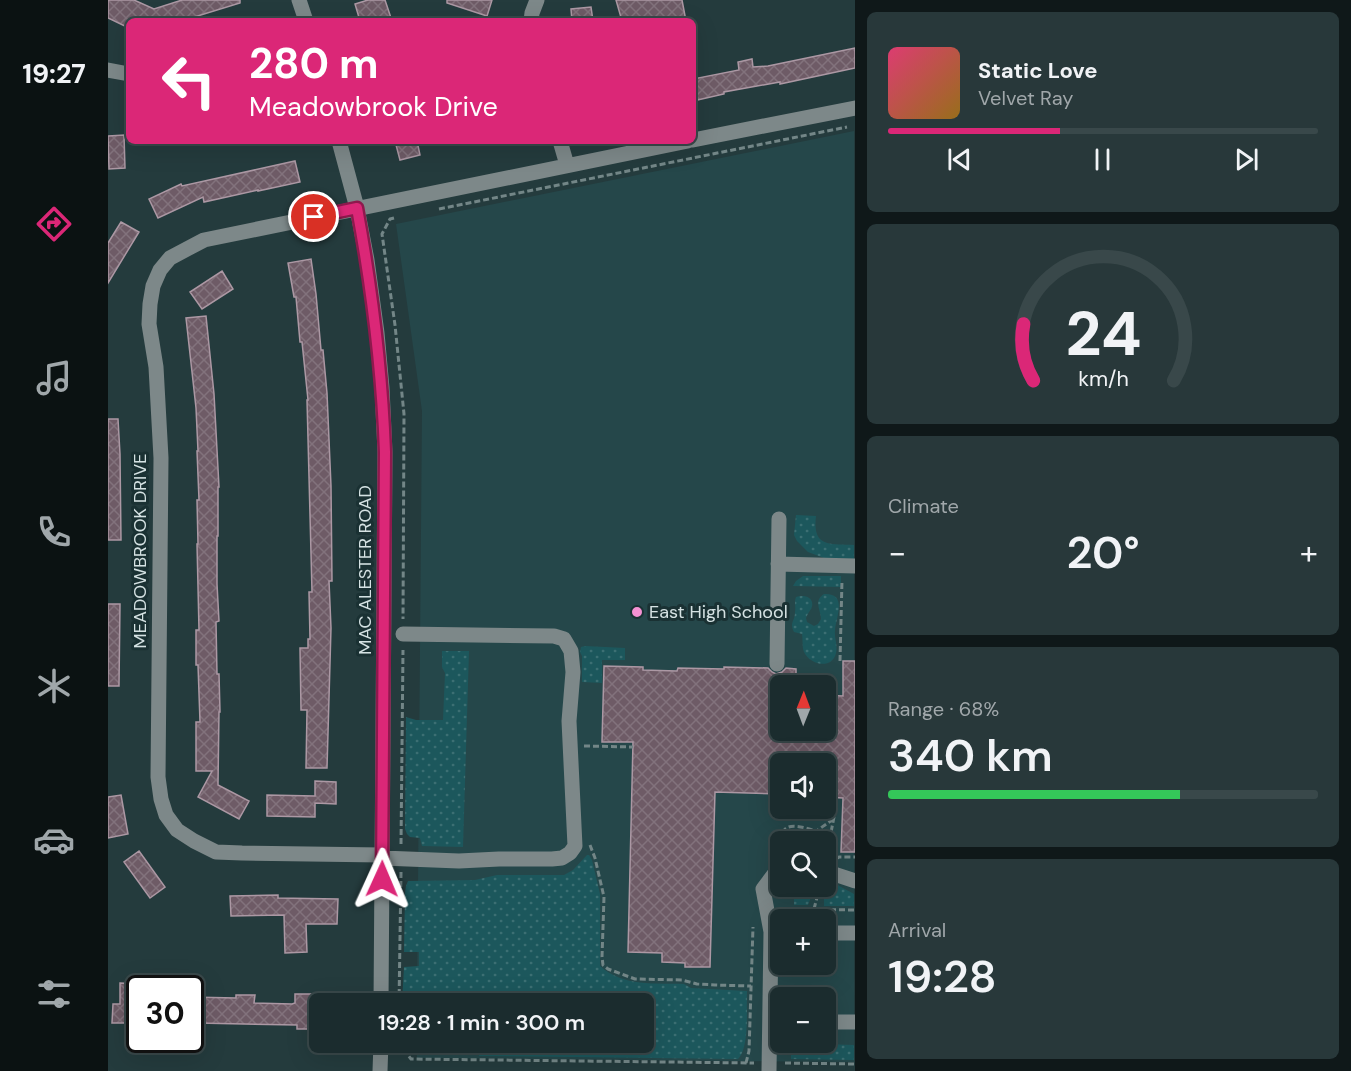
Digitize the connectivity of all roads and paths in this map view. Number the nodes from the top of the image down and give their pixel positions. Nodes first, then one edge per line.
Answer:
1 (299, 0) edge
2 (537, 0) edge
3 (305, 18) edge
4 (531, 18) edge
5 (108, 70) edge
6 (126, 73) edge
7 (855, 108) edge
8 (855, 125) edge
9 (696, 139) edge
10 (340, 144) edge
11 (561, 144) edge
12 (673, 144) edge
13 (567, 165) junction
14 (357, 208) junction
15 (437, 210) dead end
16 (402, 217) dead end
17 (779, 519) dead end
18 (778, 564) junction
19 (851, 573) edge
20 (404, 634) junction
21 (840, 661) dead end
22 (777, 664) dead end
23 (633, 747) dead end
24 (582, 752) dead end
25 (832, 819) edge
26 (784, 831) edge
27 (813, 831) edge
28 (816, 831) edge
29 (588, 839) dead end
30 (382, 856) junction
31 (855, 857) edge
32 (401, 858) junction
33 (836, 861) edge
34 (836, 870) edge
35 (770, 880) edge
36 (855, 881) edge
37 (817, 897) edge
38 (814, 909) edge
39 (836, 910) edge
40 (855, 910) edge
41 (770, 914) edge
42 (836, 933) edge
43 (855, 933) edge
44 (751, 986) dead end
45 (381, 993) edge
46 (399, 993) edge
47 (836, 1022) edge
48 (855, 1022) edge
49 (381, 1053) edge
50 (406, 1053) edge
51 (855, 1064) edge
52 (769, 1067) edge
53 (380, 1071) edge

1 - 3 street
2 - 4 street
5 - 6 street
7 - 9 street
8 - 15 path
10 - 14 street, MAC ALESTER ROAD
11 - 13 street
12 - 13 street, MEADOWBROOK DRIVE
13 - 14 street, MEADOWBROOK DRIVE
14 - 30 street, MAC ALESTER ROAD
14 - 30 street, MEADOWBROOK DRIVE
16 - 20 path
17 - 18 street
18 - 19 street
18 - 22 street
19 - 21 path
20 - 32 path
20 - 32 street, MEADOWBROOK DRIVE
23 - 24 path
25 - 28 path
26 - 27 path
29 - 44 path
30 - 32 street, MEADOWBROOK DRIVE
30 - 45 street, MAC ALESTER ROAD
31 - 33 path
32 - 46 path
34 - 36 street
35 - 41 street
37 - 38 path
39 - 40 path
42 - 43 street
47 - 48 street
49 - 53 street
50 - 52 path
51 - 52 path

